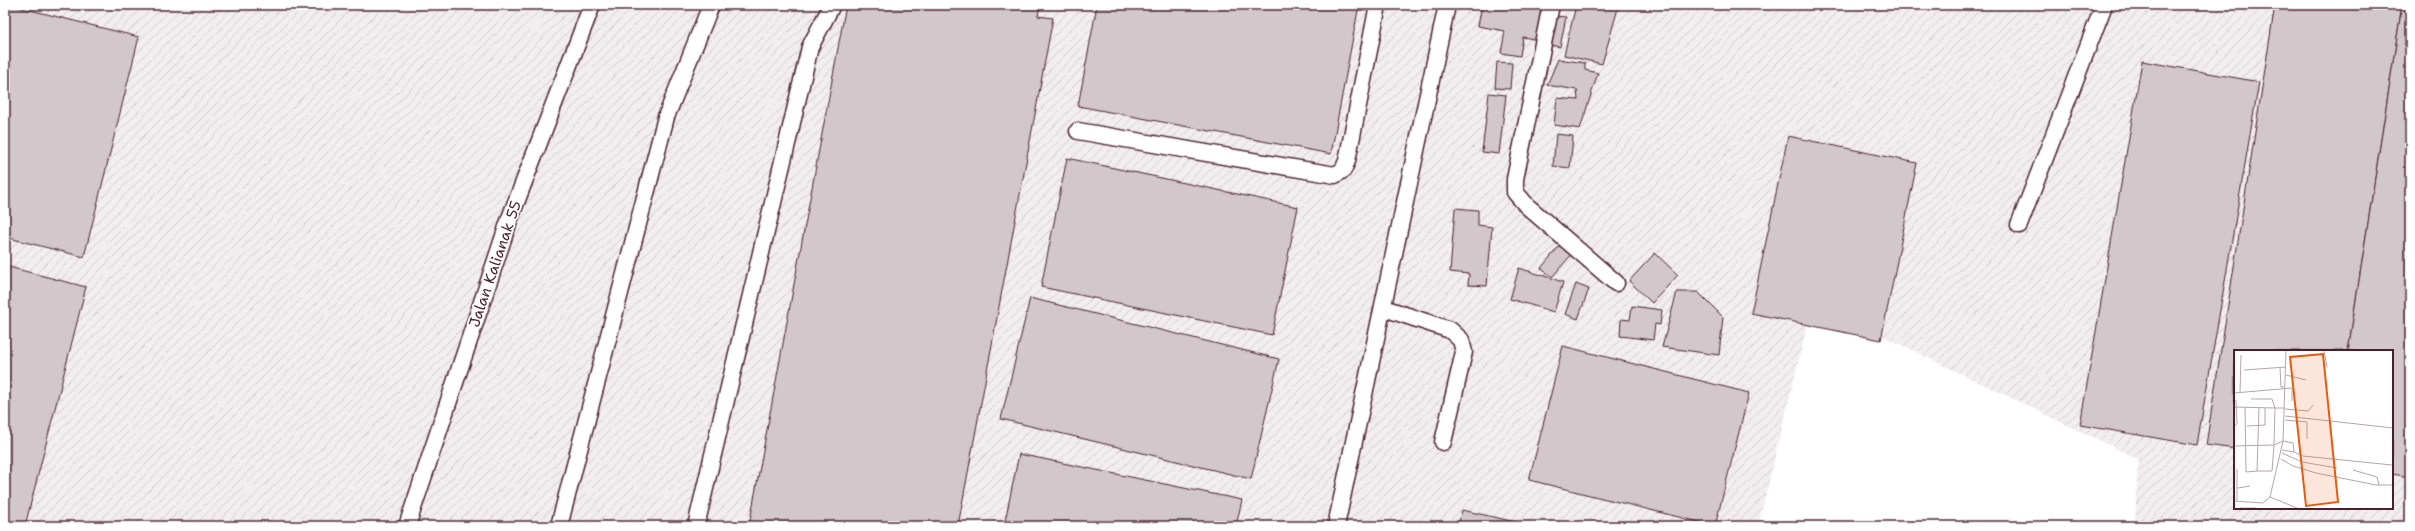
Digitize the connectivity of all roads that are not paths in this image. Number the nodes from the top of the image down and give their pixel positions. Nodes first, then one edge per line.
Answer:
1 (592, 5) edge
2 (711, 5) edge
3 (832, 5) edge
4 (1378, 5) edge
5 (1447, 5) edge
6 (1551, 5) edge
7 (2104, 5) edge
8 (1078, 131) dead end
9 (2019, 225) dead end
10 (1616, 283) dead end
11 (1384, 308) junction
12 (1443, 442) dead end
13 (407, 526) edge
14 (558, 526) edge
15 (696, 526) edge
16 (1336, 526) edge

1 - 13 lane, Jalan Kalianak 55
2 - 14 lane
3 - 15 lane
4 - 8 lane
5 - 11 lane
6 - 10 lane
7 - 9 lane
11 - 12 lane
11 - 16 lane

